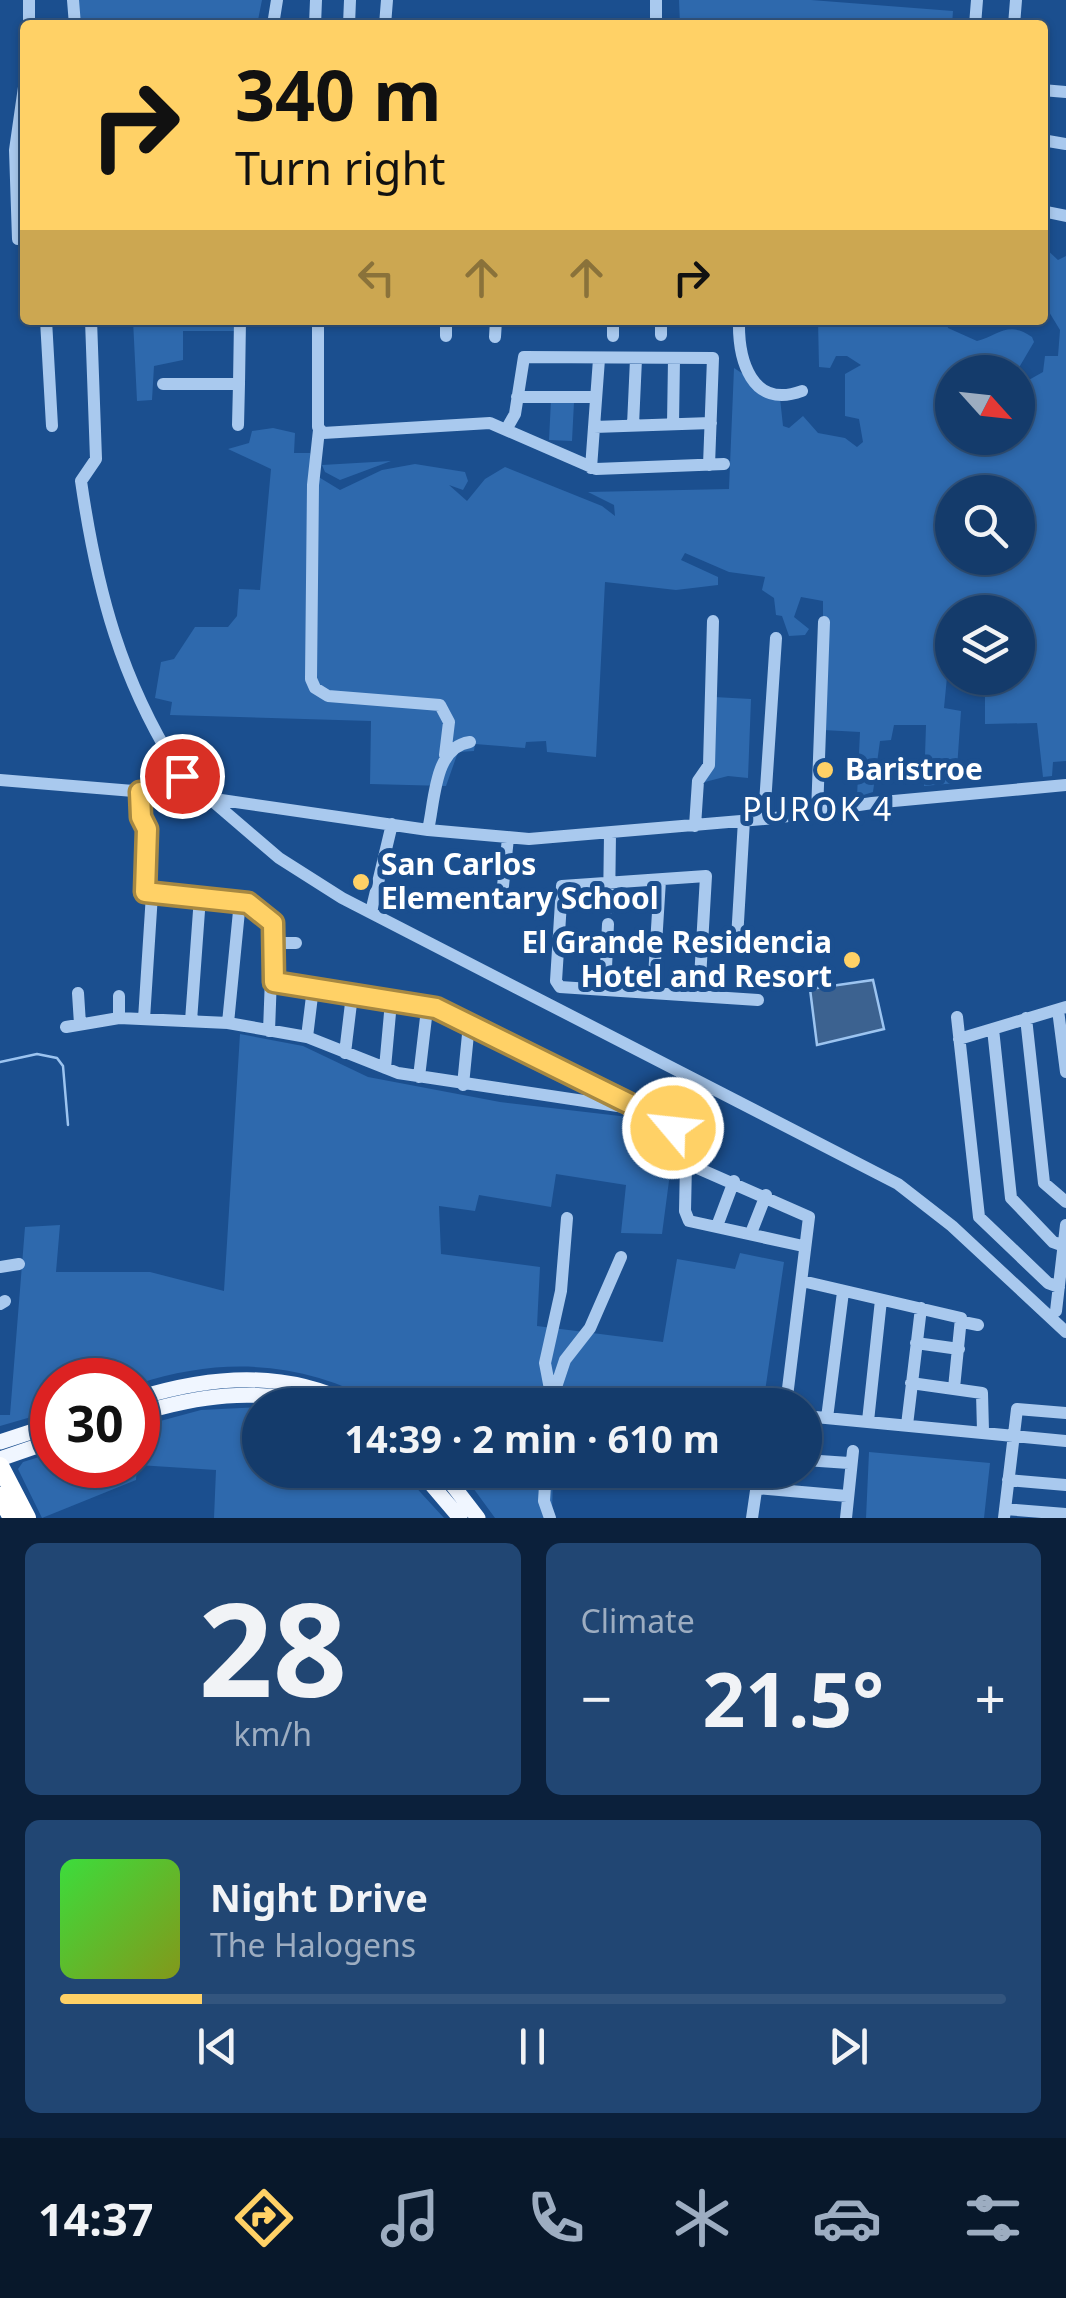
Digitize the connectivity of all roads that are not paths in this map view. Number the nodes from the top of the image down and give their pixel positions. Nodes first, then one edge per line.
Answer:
1 (20, 112) edge
2 (20, 218) edge
3 (46, 325) edge
4 (91, 325) edge
5 (240, 325) edge
6 (318, 325) edge
7 (446, 325) edge
8 (496, 325) edge
9 (613, 325) edge
10 (662, 325) edge
11 (739, 325) edge
12 (661, 335) dead end
13 (446, 336) dead end
14 (613, 336) dead end
15 (495, 338) dead end
16 (599, 359) junction
17 (636, 359) junction
18 (674, 360) junction
19 (163, 384) dead end
20 (239, 384) junction
21 (802, 392) dead end
22 (517, 397) junction
23 (596, 397) junction
24 (711, 423) junction
25 (238, 424) dead end
26 (633, 424) junction
27 (673, 424) junction
28 (52, 426) dead end
29 (594, 426) junction
30 (507, 428) junction
31 (319, 430) junction
32 (591, 468) junction
33 (714, 621) dead end
34 (824, 622) dead end
35 (776, 638) dead end
36 (470, 742) dead end
37 (445, 755) junction
38 (0, 780) edge
39 (1066, 785) edge
40 (140, 792) junction
41 (177, 794) junction
42 (208, 798) junction
43 (817, 813) junction
44 (764, 819) junction
45 (744, 820) junction
46 (392, 824) junction
47 (694, 826) junction
48 (428, 830) junction
49 (610, 834) junction
50 (508, 838) junction
51 (660, 880) junction
52 (611, 886) junction
53 (152, 894) junction
54 (200, 897) junction
55 (240, 901) junction
56 (501, 904) dead end
57 (609, 908) dead end
58 (370, 912) junction
59 (608, 924) dead end
60 (737, 939) dead end
61 (273, 943) junction
62 (296, 943) dead end
63 (274, 982) junction
64 (313, 988) junction
65 (605, 989) junction
66 (652, 992) junction
67 (78, 993) dead end
68 (352, 995) junction
69 (119, 996) dead end
70 (699, 996) junction
71 (758, 1000) dead end
72 (391, 1002) junction
73 (1062, 1008) edge
74 (427, 1009) junction
75 (958, 1017) dead end
76 (120, 1018) junction
77 (1026, 1018) junction
78 (144, 1019) junction
79 (192, 1021) junction
80 (228, 1022) junction
81 (469, 1024) junction
82 (992, 1029) junction
83 (270, 1031) junction
84 (307, 1037) junction
85 (959, 1039) junction
86 (345, 1053) junction
87 (384, 1068) junction
88 (1066, 1072) edge
89 (420, 1076) junction
90 (463, 1085) junction
91 (638, 1108) junction
92 (686, 1163) junction
93 (734, 1181) junction
94 (766, 1195) junction
95 (1066, 1202) edge
96 (567, 1218) dead end
97 (1066, 1224) edge
98 (716, 1226) junction
99 (752, 1233) junction
100 (803, 1246) junction
101 (1064, 1255) edge
102 (621, 1257) dead end
103 (19, 1264) dead end
104 (0, 1267) edge
105 (802, 1281) junction
106 (1059, 1287) junction
107 (843, 1292) junction
108 (881, 1300) junction
109 (921, 1308) junction
110 (1056, 1312) dead end
111 (963, 1322) junction
112 (978, 1325) dead end
113 (1066, 1332) edge
114 (916, 1343) junction
115 (960, 1350) junction
116 (911, 1383) junction
117 (312, 1388) edge
118 (550, 1388) edge
119 (557, 1388) edge
120 (788, 1388) edge
121 (954, 1388) junction
122 (160, 1392) edge
123 (242, 1394) edge
124 (160, 1407) edge
125 (1066, 1413) edge
126 (822, 1418) edge
127 (827, 1418) junction
128 (868, 1421) junction
129 (906, 1424) junction
130 (30, 1432) edge
131 (983, 1432) junction
132 (1014, 1435) junction
133 (1066, 1441) edge
134 (0, 1442) edge
135 (30, 1450) edge
136 (822, 1459) edge
137 (0, 1462) edge
138 (1008, 1480) junction
139 (1066, 1485) edge
140 (434, 1488) edge
141 (456, 1488) edge
142 (545, 1488) edge
143 (757, 1488) joint
144 (0, 1496) edge
145 (847, 1496) junction
146 (1004, 1514) edge
147 (1066, 1514) edge
148 (12, 1518) edge
149 (28, 1518) edge
150 (460, 1518) edge
151 (478, 1518) edge
152 (550, 1518) edge
153 (752, 1518) edge
154 (846, 1518) edge

1 - 2 street
3 - 28 street
4 - 41 street
5 - 20 street
6 - 31 street
7 - 13 street
8 - 15 street
9 - 14 street
10 - 12 street
11 - 21 street
16 - 17 street
16 - 22 street
16 - 23 street
17 - 18 street
17 - 26 street
18 - 24 street
18 - 27 street
19 - 20 street
20 - 25 street
22 - 23 street
22 - 30 street
23 - 29 street
24 - 27 street
24 - 32 street
26 - 27 street
26 - 29 street
29 - 32 street
30 - 31 street
30 - 32 street
31 - 37 street
33 - 47 street
34 - 43 street
35 - 44 street
36 - 37 street
37 - 48 street
38 - 40 street
39 - 43 street
40 - 41 street
40 - 53 street
41 - 42 street
42 - 46 street
42 - 58 street
43 - 44 street
44 - 45 street
45 - 47 street
45 - 60 street
46 - 48 street
46 - 58 street
47 - 49 street
48 - 50 street
49 - 50 street
49 - 52 street
50 - 56 street
51 - 52 street
51 - 66 street
51 - 70 street
52 - 57 street
52 - 65 street
53 - 54 street
53 - 78 street
54 - 55 street
54 - 79 street
55 - 61 street
55 - 80 street
58 - 113 street
59 - 65 street
61 - 62 street
61 - 63 street
63 - 64 street
63 - 83 street
64 - 68 street
64 - 84 street
65 - 66 street
66 - 70 street
67 - 76 street
68 - 72 street
68 - 86 street
69 - 76 street
70 - 71 street
72 - 74 street
72 - 87 street
73 - 77 street
73 - 88 street
74 - 81 street
74 - 89 street
75 - 85 street
76 - 78 street
77 - 82 street
77 - 95 street
78 - 79 street
79 - 80 street
80 - 83 street
81 - 90 street
81 - 91 street
82 - 85 street
82 - 101 street
83 - 84 street
84 - 86 street
85 - 106 street
86 - 87 street
87 - 89 street
89 - 90 street
90 - 91 street
91 - 92 street
92 - 93 street
92 - 98 street
93 - 94 street
93 - 98 street
94 - 99 street
94 - 100 street
96 - 118 street
97 - 101 street
98 - 99 street
99 - 100 street
100 - 105 street
101 - 106 street
102 - 119 street
103 - 104 street
105 - 107 street
105 - 120 street
106 - 110 street
107 - 108 street
107 - 127 street
108 - 109 street
108 - 128 street
109 - 111 street
109 - 114 street
111 - 112 street
111 - 115 street
114 - 115 street
114 - 116 street
115 - 121 street
116 - 121 street
116 - 129 street
117 - 122 main road
121 - 131 street
123 - 124 main road
125 - 132 street
126 - 127 street
127 - 128 street
128 - 129 street
129 - 131 street
130 - 134 main road
131 - 132 street
132 - 133 street
132 - 138 street
135 - 137 main road
136 - 145 street
137 - 149 highway
138 - 139 street
138 - 146 street
140 - 150 main road
141 - 151 main road
142 - 152 street
143 - 145 street
143 - 153 street
144 - 148 highway
145 - 154 street
146 - 147 street

